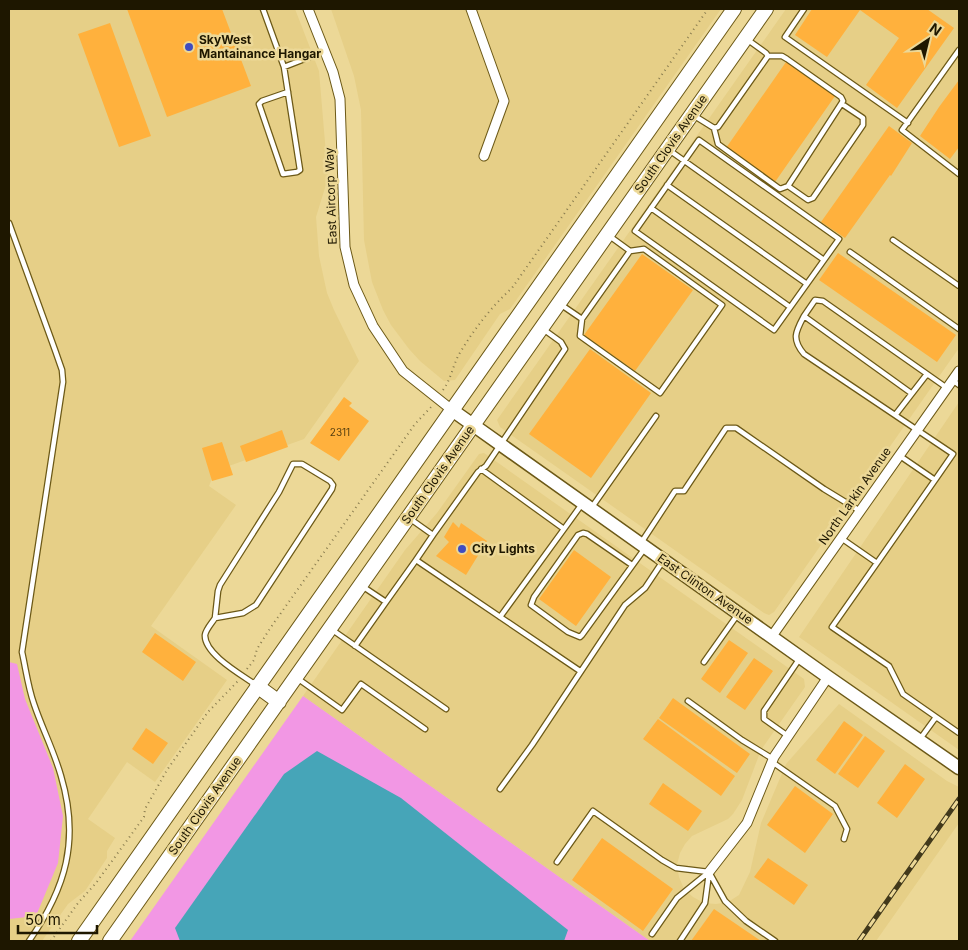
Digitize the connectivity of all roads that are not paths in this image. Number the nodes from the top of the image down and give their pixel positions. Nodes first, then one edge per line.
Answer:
1 (263, 9) edge
2 (308, 9) edge
3 (471, 9) edge
4 (734, 9) edge
5 (766, 9) edge
6 (804, 9) edge
7 (746, 38) junction
8 (959, 50) edge
9 (325, 51) junction
10 (768, 56) junction
11 (284, 67) junction
12 (288, 92) junction
13 (842, 104) junction
14 (692, 114) junction
15 (908, 123) junction
16 (714, 128) junction
17 (668, 149) junction
18 (484, 156) dead end
19 (684, 161) junction
20 (959, 174) edge
21 (667, 185) junction
22 (788, 186) junction
23 (651, 208) junction
24 (9, 223) edge
25 (607, 234) junction
26 (893, 240) dead end
27 (630, 251) junction
28 (850, 252) dead end
29 (824, 260) junction
30 (807, 284) junction
31 (959, 286) edge
32 (559, 303) junction
33 (790, 307) junction
34 (804, 316) junction
35 (582, 319) junction
36 (541, 328) junction
37 (959, 329) edge
38 (959, 371) edge
39 (927, 374) junction
40 (953, 385) edge
41 (911, 393) junction
42 (452, 410) junction
43 (896, 414) junction
44 (656, 416) dead end
45 (473, 425) junction
46 (918, 430) junction
47 (500, 444) junction
48 (953, 454) junction
49 (900, 456) junction
50 (959, 458) edge
51 (481, 469) junction
52 (935, 480) junction
53 (587, 506) junction
54 (860, 511) junction
55 (408, 518) junction
56 (564, 529) junction
57 (433, 534) junction
58 (841, 538) junction
59 (643, 545) junction
60 (416, 560) junction
61 (664, 560) junction
62 (877, 563) junction
63 (632, 566) junction
64 (361, 585) junction
65 (386, 602) junction
66 (738, 613) junction
67 (500, 616) junction
68 (215, 618) junction
69 (330, 629) junction
70 (772, 636) junction
71 (355, 646) junction
72 (801, 657) junction
73 (704, 662) dead end
74 (580, 671) junction
75 (828, 677) junction
76 (296, 678) junction
77 (258, 686) junction
78 (688, 701) dead end
79 (279, 702) junction
80 (446, 709) dead end
81 (936, 717) junction
82 (425, 729) dead end
83 (959, 733) edge
84 (788, 736) junction
85 (920, 740) junction
86 (773, 760) junction
87 (959, 768) edge
88 (500, 788) dead end
89 (844, 839) dead end
90 (557, 862) dead end
91 (709, 872) junction
92 (652, 934) dead end
93 (28, 941) edge
94 (78, 941) edge
95 (110, 941) edge
96 (680, 941) edge
97 (775, 941) edge

1 - 11 lane
2 - 9 street, East Aircorp Way
3 - 18 street
4 - 42 main road, South Clovis Avenue
5 - 7 main road, South Clovis Avenue
6 - 15 lane
7 - 10 lane
7 - 14 main road, South Clovis Avenue
8 - 15 lane
9 - 11 lane
9 - 42 street, East Aircorp Way
10 - 13 lane
10 - 16 lane
11 - 12 lane
12 - 12 lane
13 - 22 lane
13 - 22 lane
14 - 16 lane
14 - 17 main road, South Clovis Avenue
15 - 20 lane
16 - 22 lane
17 - 19 lane
17 - 25 main road, South Clovis Avenue
19 - 21 lane
19 - 29 lane
19 - 29 lane
21 - 23 lane
21 - 30 lane
23 - 33 lane
23 - 33 lane
24 - 93 lane
25 - 27 lane
25 - 32 main road, South Clovis Avenue
26 - 31 lane
27 - 35 lane
27 - 35 lane
28 - 37 lane
29 - 30 lane
30 - 33 lane
32 - 35 lane
32 - 36 main road, South Clovis Avenue
34 - 39 lane
34 - 41 lane
34 - 43 lane
36 - 45 main road, South Clovis Avenue
36 - 47 lane
38 - 40 street, North Larkin Avenue
39 - 40 lane
39 - 41 lane
40 - 46 street, North Larkin Avenue
41 - 43 lane
42 - 45 street, East Clinton Avenue
42 - 77 main road, South Clovis Avenue
43 - 46 lane
44 - 53 lane
45 - 47 street, East Clinton Avenue
45 - 55 main road, South Clovis Avenue
46 - 48 lane
46 - 49 street, North Larkin Avenue
47 - 51 lane
47 - 53 street, East Clinton Avenue
48 - 50 lane
48 - 52 lane
49 - 52 lane
49 - 54 street, North Larkin Avenue
51 - 56 lane
51 - 57 lane
52 - 62 lane
53 - 56 lane
53 - 59 street, East Clinton Avenue
54 - 58 street, North Larkin Avenue
54 - 59 lane
55 - 57 lane
55 - 64 main road, South Clovis Avenue
56 - 67 lane
57 - 60 lane
58 - 62 lane
58 - 70 street, North Larkin Avenue
59 - 61 street, East Clinton Avenue
59 - 63 lane
60 - 65 lane
60 - 67 lane
61 - 66 street, East Clinton Avenue
61 - 74 lane
62 - 81 lane
63 - 63 lane
64 - 65 lane
64 - 69 main road, South Clovis Avenue
65 - 71 lane
66 - 70 street, East Clinton Avenue
66 - 73 lane
67 - 74 lane
68 - 68 lane
68 - 77 lane
69 - 71 lane
69 - 76 main road, South Clovis Avenue
70 - 72 street, East Clinton Avenue
71 - 80 lane
72 - 75 street, East Clinton Avenue
72 - 84 lane
74 - 88 lane
75 - 84 street
75 - 85 street, East Clinton Avenue
76 - 79 main road, South Clovis Avenue
76 - 82 lane
77 - 79 main road
77 - 94 main road, South Clovis Avenue
78 - 86 lane
79 - 95 main road, South Clovis Avenue
81 - 83 lane
81 - 85 lane
84 - 86 street
85 - 87 street, East Clinton Avenue
86 - 89 lane
86 - 91 street
90 - 91 lane
91 - 92 lane
91 - 96 lane
91 - 97 lane

